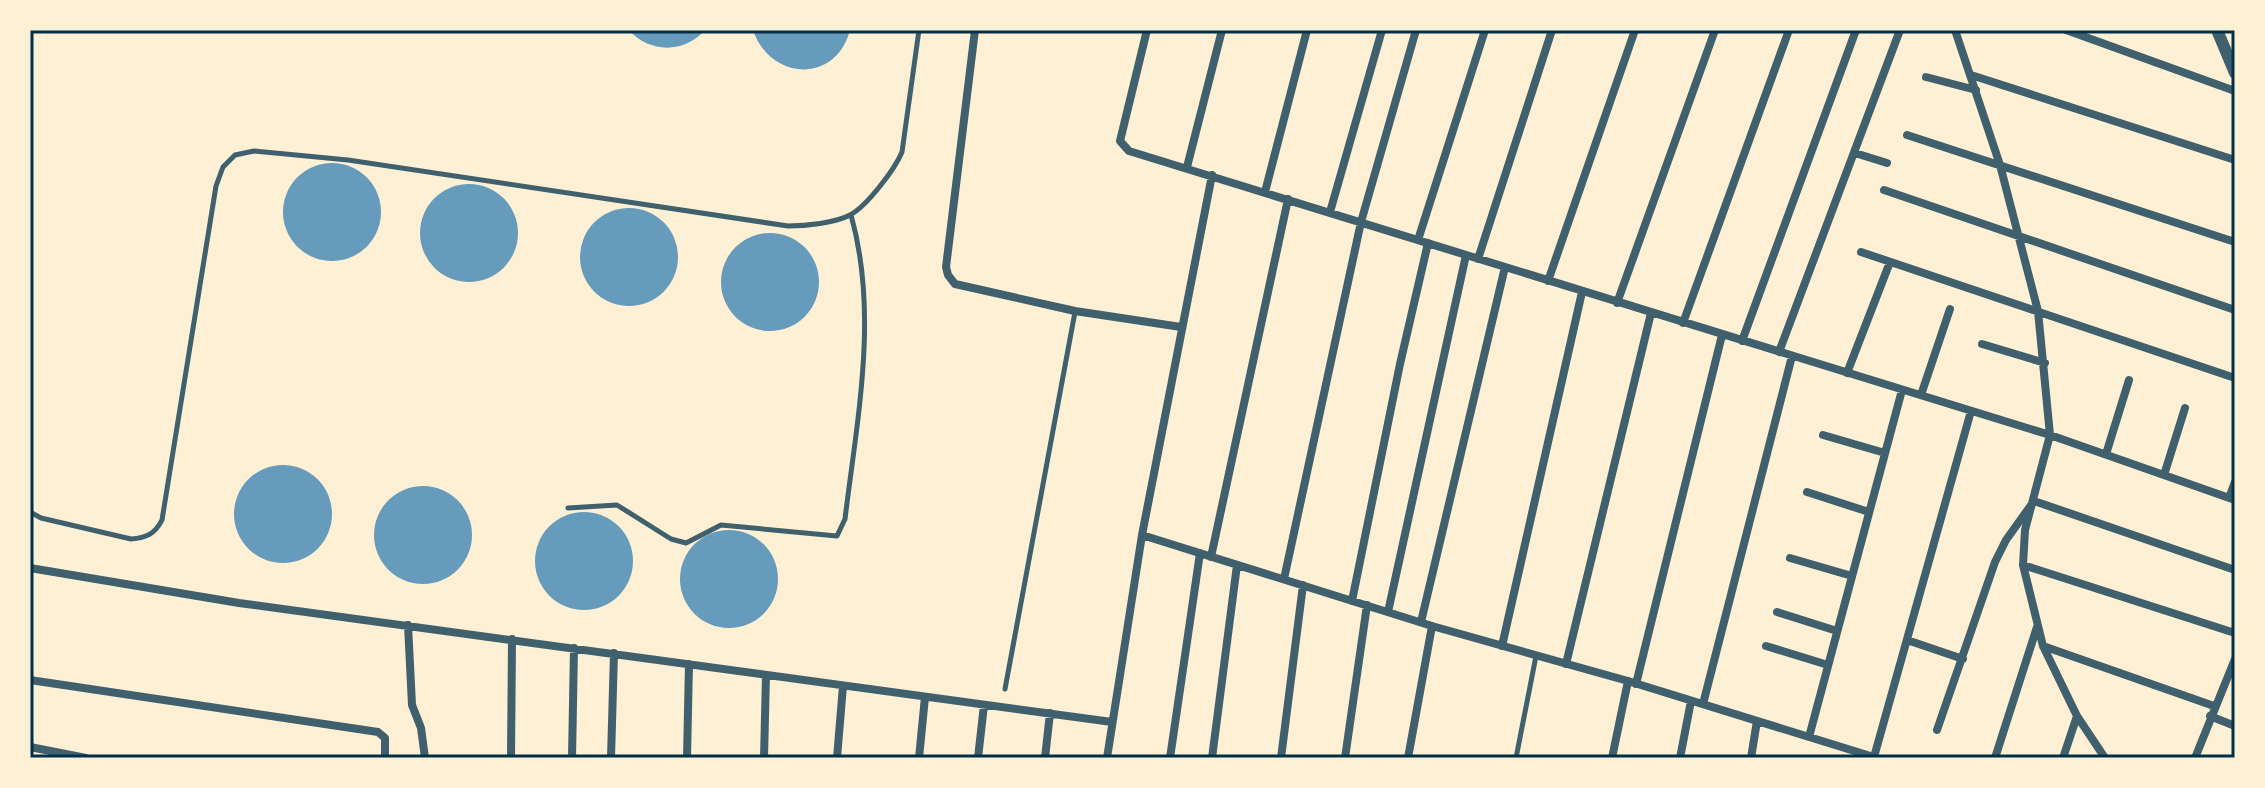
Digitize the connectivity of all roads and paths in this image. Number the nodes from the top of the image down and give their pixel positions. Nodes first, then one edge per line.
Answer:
1 (919, 30) edge
2 (975, 30) edge
3 (1147, 30) edge
4 (1222, 30) edge
5 (1307, 30) edge
6 (1382, 30) edge
7 (1416, 30) edge
8 (1485, 30) edge
9 (1552, 30) edge
10 (1635, 30) edge
11 (1715, 30) edge
12 (1789, 30) edge
13 (1856, 30) edge
14 (1900, 30) edge
15 (1955, 30) edge
16 (2066, 30) edge
17 (2217, 30) edge
18 (2235, 73) edge
19 (1971, 75) junction
20 (1926, 77) dead end
21 (1976, 90) junction
22 (2235, 91) edge
23 (1907, 135) dead end
24 (1855, 153) junction
25 (2235, 160) edge
26 (1887, 163) dead end
27 (2000, 165) junction
28 (1187, 167) junction
29 (1212, 175) junction
30 (1884, 190) dead end
31 (1265, 192) junction
32 (1288, 199) junction
33 (1330, 212) junction
34 (851, 215) junction
35 (1361, 222) junction
36 (2018, 235) junction
37 (1418, 240) junction
38 (2235, 242) edge
39 (1428, 243) junction
40 (1861, 252) dead end
41 (1466, 255) junction
42 (1478, 259) junction
43 (1890, 262) junction
44 (1505, 267) junction
45 (1548, 281) junction
46 (1582, 292) junction
47 (1617, 303) junction
48 (1950, 309) dead end
49 (2235, 310) edge
50 (1075, 311) junction
51 (2038, 311) junction
52 (1651, 313) junction
53 (1683, 323) junction
54 (1181, 327) junction
55 (1722, 335) junction
56 (1742, 341) junction
57 (1982, 344) dead end
58 (1779, 352) junction
59 (1792, 356) junction
60 (2045, 363) junction
61 (1847, 373) junction
62 (2235, 378) edge
63 (2129, 380) dead end
64 (1902, 390) junction
65 (1921, 395) junction
66 (2185, 408) dead end
67 (1971, 411) junction
68 (1823, 435) dead end
69 (2050, 435) junction
70 (1885, 453) junction
71 (2106, 454) junction
72 (2164, 475) junction
73 (2235, 482) edge
74 (1807, 492) dead end
75 (2232, 499) edge
76 (2034, 501) junction
77 (568, 508) dead end
78 (30, 512) edge
79 (1869, 512) junction
80 (1142, 535) junction
81 (1200, 553) junction
82 (1211, 557) junction
83 (1790, 558) dead end
84 (1237, 565) junction
85 (2023, 565) junction
86 (30, 568) edge
87 (2235, 570) edge
88 (1852, 576) junction
89 (1284, 579) junction
90 (1303, 585) junction
91 (1352, 601) junction
92 (1367, 605) junction
93 (1388, 612) junction
94 (1777, 612) dead end
95 (1421, 622) junction
96 (408, 625) junction
97 (1432, 626) junction
98 (2037, 626) junction
99 (1837, 631) junction
100 (2235, 633) edge
101 (512, 639) junction
102 (1907, 640) junction
103 (1502, 646) junction
104 (1766, 646) dead end
105 (2043, 646) junction
106 (574, 648) junction
107 (614, 653) junction
108 (1536, 656) junction
109 (1963, 659) junction
110 (2235, 659) edge
111 (689, 664) junction
112 (1566, 664) junction
113 (1828, 665) junction
114 (766, 675) junction
115 (30, 680) edge
116 (1632, 683) junction
117 (843, 686) junction
118 (1005, 689) dead end
119 (925, 697) junction
120 (1691, 701) junction
121 (1703, 704) junction
122 (984, 705) junction
123 (2214, 706) junction
124 (1050, 713) junction
125 (2077, 716) junction
126 (2210, 716) junction
127 (1757, 721) junction
128 (1112, 722) junction
129 (2235, 726) edge
130 (1937, 730) dead end
131 (1809, 737) junction
132 (30, 747) edge
133 (1846, 753) edge
134 (86, 758) edge
135 (385, 758) edge
136 (425, 758) edge
137 (511, 758) edge
138 (572, 758) edge
139 (611, 758) edge
140 (687, 758) edge
141 (764, 758) edge
142 (837, 758) edge
143 (919, 758) edge
144 (978, 758) edge
145 (1045, 758) edge
146 (1107, 758) edge
147 (1170, 758) edge
148 (1212, 758) edge
149 (1281, 758) edge
150 (1345, 758) edge
151 (1408, 758) edge
152 (1516, 758) edge
153 (1612, 758) edge
154 (1680, 758) edge
155 (1751, 758) edge
156 (1875, 758) edge
157 (1995, 758) edge
158 (2063, 758) edge
159 (2105, 758) edge
160 (2195, 758) edge

1 - 34 lane
2 - 50 street
3 - 28 street
4 - 28 street
5 - 31 street
6 - 33 street
7 - 35 street
8 - 37 street
9 - 42 street
10 - 45 street
11 - 47 street
12 - 53 street
13 - 56 street
14 - 24 street
15 - 19 street
16 - 22 street
17 - 18 street
19 - 21 street
19 - 25 street
20 - 21 street
21 - 27 street
23 - 27 street
24 - 26 street
24 - 58 street
27 - 36 street
27 - 38 street
28 - 29 street
29 - 31 street
29 - 54 street
30 - 36 street
31 - 32 street
32 - 33 street
32 - 82 street
33 - 35 street
34 - 77 lane
34 - 78 lane
35 - 37 street
35 - 89 street
36 - 49 street
36 - 51 street
37 - 39 street
39 - 41 street
39 - 91 street
40 - 43 street
41 - 42 street
41 - 93 street
42 - 44 street
43 - 51 street
43 - 61 street
44 - 45 street
44 - 95 street
45 - 46 street
46 - 47 street
46 - 103 street
47 - 52 street
48 - 65 street
50 - 54 street
50 - 118 lane
51 - 60 street
51 - 62 street
52 - 53 street
52 - 112 street
53 - 55 street
54 - 80 street
55 - 56 street
55 - 116 street
56 - 58 street
57 - 60 street
58 - 59 street
59 - 61 street
59 - 121 street
60 - 69 street
61 - 64 street
63 - 71 street
64 - 65 street
64 - 70 street
65 - 67 street
66 - 72 street
67 - 69 street
67 - 102 street
68 - 70 street
69 - 71 street
69 - 76 street
70 - 79 street
71 - 72 street
72 - 75 street
73 - 75 street
74 - 79 street
76 - 85 street
76 - 87 street
76 - 109 street
79 - 88 street
80 - 81 street
80 - 128 street
81 - 82 street
81 - 147 street
82 - 84 street
83 - 88 street
84 - 89 street
84 - 148 street
85 - 98 street
85 - 100 street
86 - 96 street
88 - 99 street
89 - 90 street
90 - 91 street
90 - 149 street
91 - 92 street
92 - 93 street
92 - 150 street
93 - 95 street
94 - 99 street
95 - 97 street
96 - 101 street
96 - 136 street
97 - 103 street
97 - 151 street
98 - 105 street
98 - 157 street
99 - 113 street
101 - 106 street
101 - 137 street
102 - 109 street
102 - 156 street
103 - 108 street
104 - 113 street
105 - 123 street
105 - 125 street
106 - 107 street
106 - 138 street
107 - 111 street
107 - 139 street
108 - 112 street
108 - 152 lane
109 - 130 street
110 - 123 street
111 - 114 street
111 - 140 street
112 - 116 street
113 - 131 street
114 - 117 street
114 - 141 street
115 - 135 street
116 - 120 street
116 - 153 street
117 - 119 street
117 - 142 street
119 - 122 street
119 - 143 street
120 - 121 street
120 - 154 street
121 - 127 street
122 - 124 street
122 - 144 street
123 - 126 street
124 - 128 street
124 - 145 street
125 - 158 street
125 - 159 street
126 - 129 street
126 - 160 street
127 - 131 street
127 - 155 street
128 - 146 street
131 - 133 street
132 - 134 street
133 - 156 street

